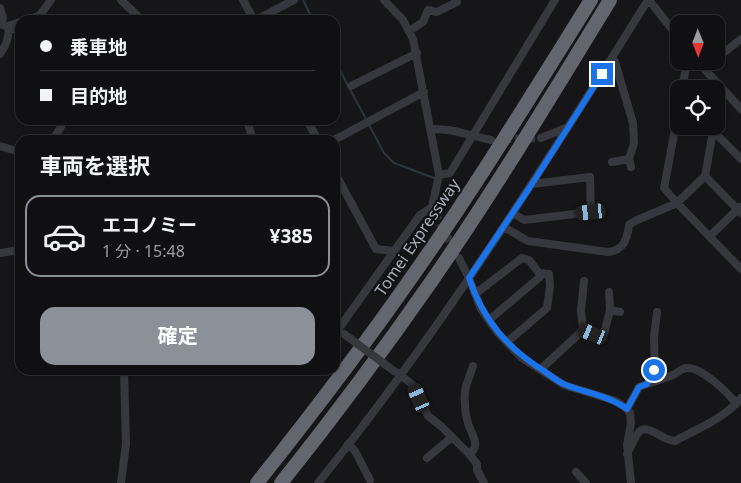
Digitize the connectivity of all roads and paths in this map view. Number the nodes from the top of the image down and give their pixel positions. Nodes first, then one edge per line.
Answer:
1 (51, 0) edge
2 (121, 0) edge
3 (243, 0) edge
4 (294, 0) edge
5 (384, 0) edge
6 (455, 0) edge
7 (555, 0) edge
8 (591, 0) edge
9 (610, 0) edge
10 (648, 0) edge
11 (0, 8) edge
12 (40, 15) edge
13 (137, 15) edge
14 (252, 15) edge
15 (265, 15) edge
16 (3, 25) edge
17 (670, 27) edge
18 (15, 29) edge
19 (409, 31) junction
20 (741, 39) edge
21 (725, 52) edge
22 (417, 53) junction
23 (0, 54) edge
24 (612, 58) junction
25 (706, 71) edge
26 (714, 80) edge
27 (351, 86) dead end
28 (424, 92) junction
29 (725, 92) edge
30 (741, 109) edge
31 (568, 127) junction
32 (431, 129) junction
33 (674, 135) edge
34 (713, 135) edge
35 (720, 135) edge
36 (472, 136) junction
37 (340, 137) edge
38 (541, 138) tunnel mouth
39 (491, 140) dead end
40 (0, 146) edge
41 (15, 150) edge
42 (741, 159) edge
43 (612, 162) dead end
44 (439, 175) junction
45 (705, 176) junction
46 (340, 181) edge
47 (532, 184) junction
48 (677, 203) junction
49 (740, 210) edge
50 (513, 213) junction
51 (504, 226) junction
52 (710, 236) junction
53 (13, 251) dead end
54 (394, 251) junction
55 (0, 253) edge
56 (459, 258) tunnel mouth
57 (741, 268) edge
58 (542, 274) junction
59 (469, 278) junction
60 (584, 281) dead end
61 (609, 292) dead end
62 (474, 294) junction
63 (610, 310) junction
64 (620, 312) dead end
65 (657, 312) dead end
66 (489, 320) junction
67 (340, 329) edge
68 (583, 330) junction
69 (340, 333) edge
70 (507, 342) junction
71 (473, 366) dead end
72 (541, 369) junction
73 (398, 373) junction
74 (124, 375) edge
75 (647, 384) junction
76 (739, 401) edge
77 (627, 409) junction
78 (478, 426) dead end
79 (470, 428) junction
80 (452, 437) junction
81 (348, 444) junction
82 (469, 454) junction
83 (627, 454) junction
84 (427, 458) dead end
85 (576, 472) dead end
86 (370, 480) dead end
87 (320, 482) edge
88 (121, 483) edge
89 (257, 483) edge
90 (280, 483) edge
91 (484, 483) edge
92 (586, 483) edge
93 (631, 483) edge

1 - 12 street
2 - 13 street
3 - 14 street
4 - 15 street
5 - 19 street
6 - 19 street
7 - 36 street
8 - 89 highway, Tomei Expressway
9 - 90 highway
10 - 17 street
10 - 24 street
11 - 16 street
16 - 18 street
16 - 23 street
19 - 22 street
20 - 21 street
22 - 27 street
22 - 28 street
24 - 31 street
24 - 43 street
25 - 26 street
28 - 32 street
28 - 37 street
29 - 30 street
31 - 38 street
31 - 47 street
32 - 36 street
32 - 44 street
33 - 48 street
34 - 45 street
35 - 42 street
36 - 39 street
36 - 44 street
40 - 41 street
44 - 54 street
45 - 48 street
45 - 49 street
46 - 54 street
47 - 50 street
47 - 50 street
48 - 51 street
48 - 52 street
49 - 52 street
50 - 51 street
51 - 59 street
52 - 57 street
53 - 55 street
54 - 67 street
56 - 59 street
58 - 62 street
58 - 66 street
58 - 70 street
59 - 62 street
59 - 73 street
60 - 68 street
61 - 63 street
62 - 66 street
63 - 64 street
63 - 68 street
65 - 75 street
66 - 70 street
68 - 72 street
69 - 73 street, bridge
70 - 72 street
71 - 79 street
72 - 77 street
73 - 80 street
73 - 81 street
74 - 88 street
75 - 76 street
75 - 77 street
76 - 83 street
77 - 83 street
78 - 79 street
79 - 82 street
80 - 82 street
80 - 84 street
81 - 86 street
81 - 87 street
82 - 91 street
83 - 93 street
85 - 92 street

